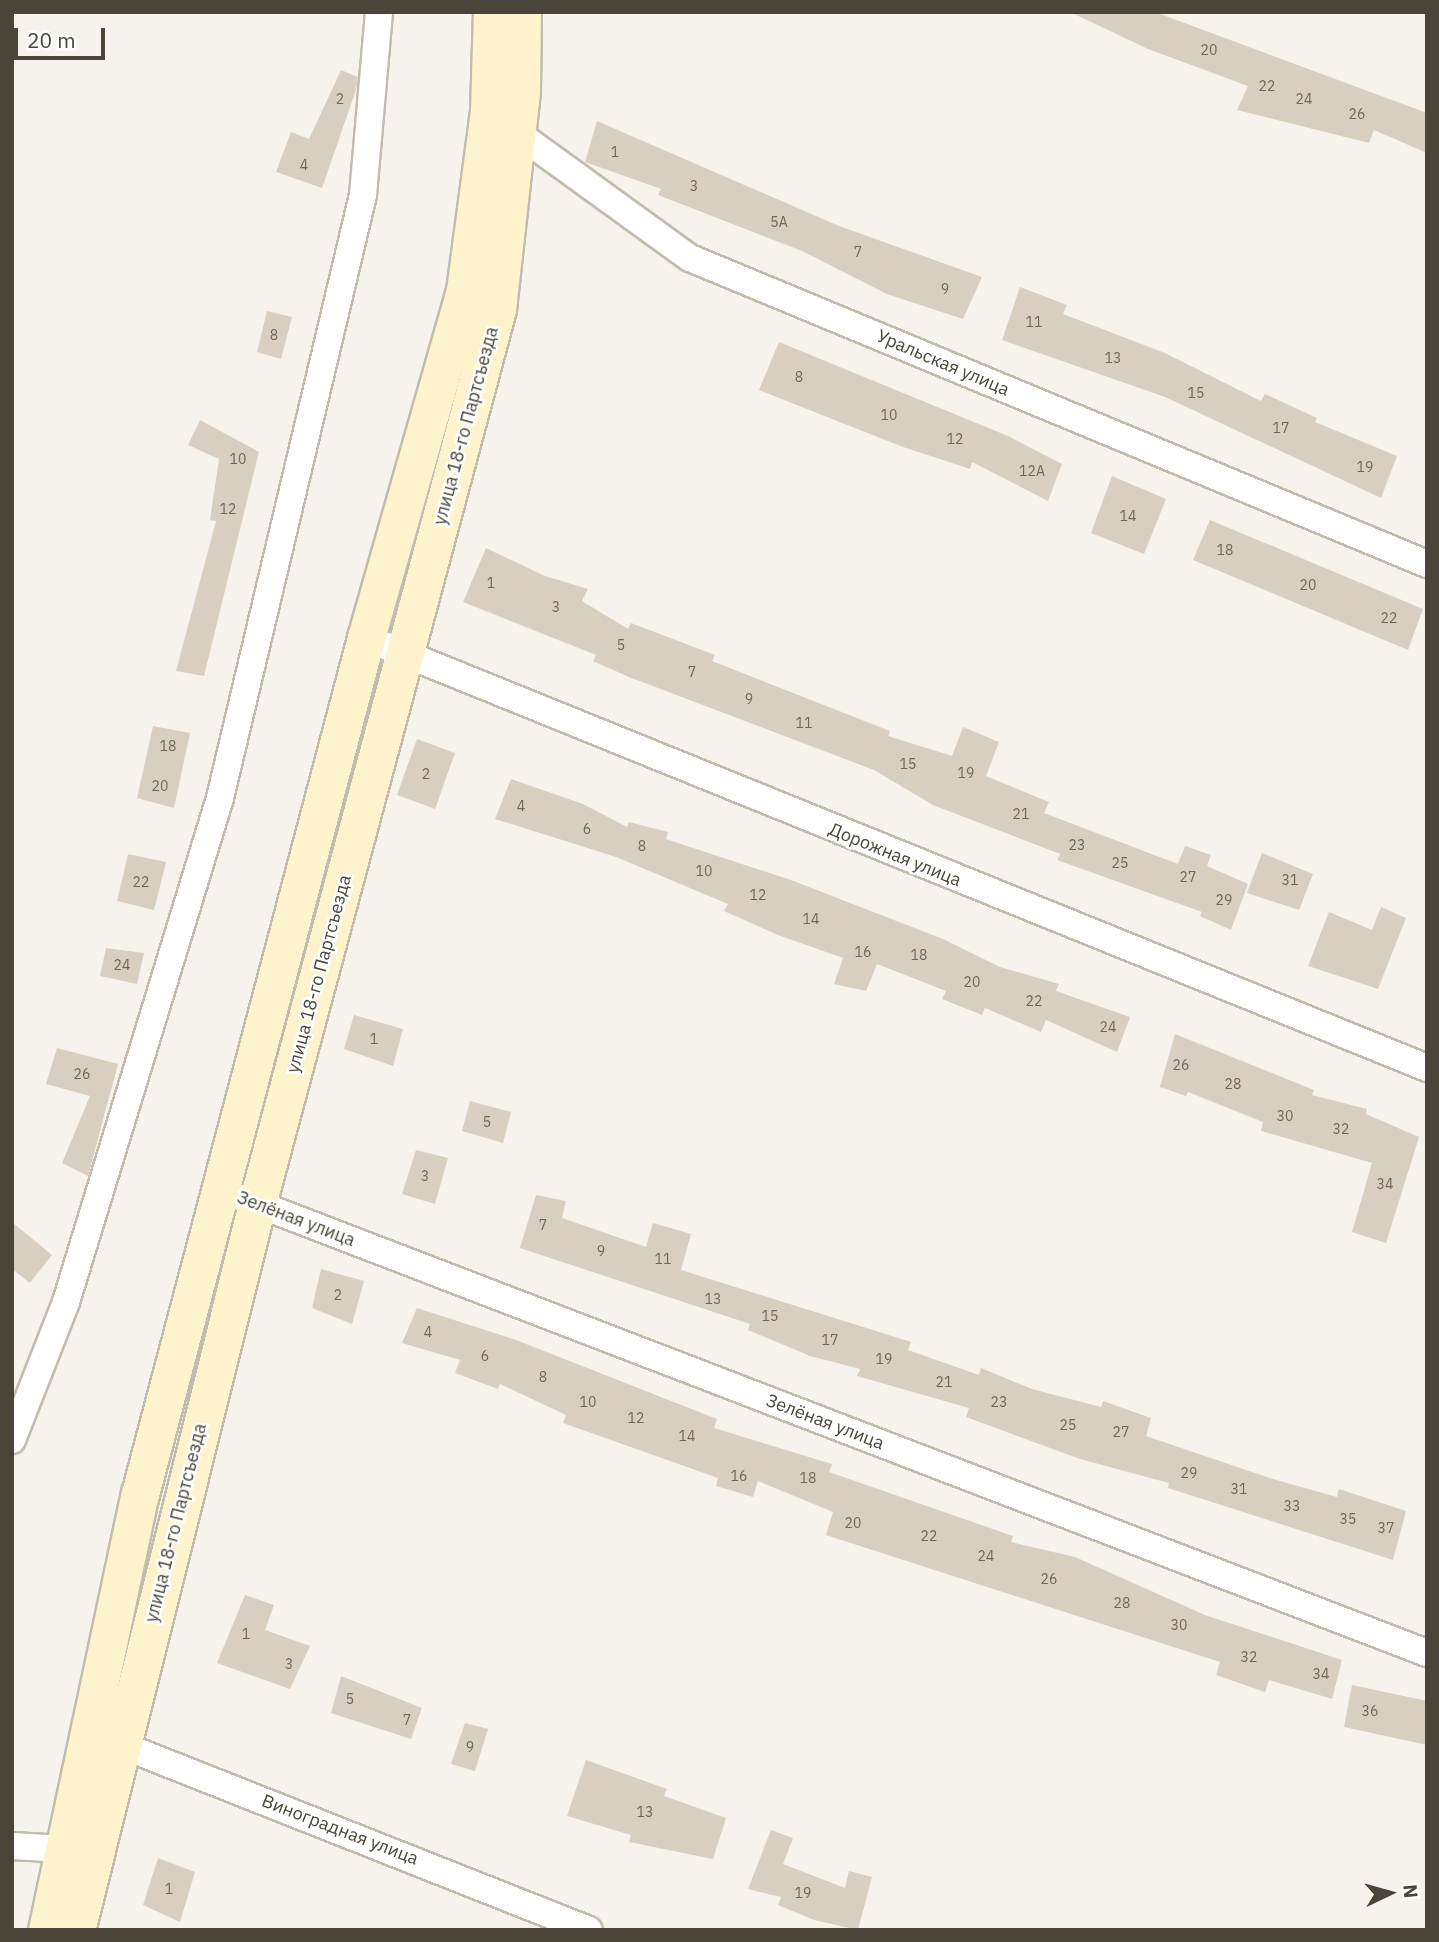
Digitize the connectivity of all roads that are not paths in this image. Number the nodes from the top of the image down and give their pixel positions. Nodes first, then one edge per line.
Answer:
1 (379, 12) edge
2 (492, 12) edge
3 (522, 12) edge
4 (489, 111) junction
5 (517, 134) junction
6 (1427, 564) edge
7 (366, 638) junction
8 (404, 658) junction
9 (1427, 1068) edge
10 (241, 1198) junction
11 (12, 1440) edge
12 (1427, 1653) edge
13 (106, 1739) junction
14 (12, 1846) edge
15 (65, 1849) junction
16 (47, 1930) edge
17 (76, 1930) edge
18 (589, 1930) edge

1 - 11 street
2 - 4 main road, улица 18-го Партсъезда
3 - 5 main road, улица 18-го Партсъезда
4 - 5 street, Уральская улица
4 - 7 main road, улица 18-го Партсъезда
5 - 6 street, Уральская улица
5 - 8 main road, улица 18-го Партсъезда
7 - 8 street, Дорожная улица
7 - 10 main road, улица 18-го Партсъезда
8 - 9 street, Дорожная улица
8 - 10 main road, улица 18-го Партсъезда
10 - 12 street, Зелёная улица
10 - 13 main road, улица 18-го Партсъезда
13 - 15 main road, улица 18-го Партсъезда
13 - 17 main road, улица 18-го Партсъезда
13 - 18 street, Виноградная улица
14 - 15 street
15 - 16 main road, улица 18-го Партсъезда

